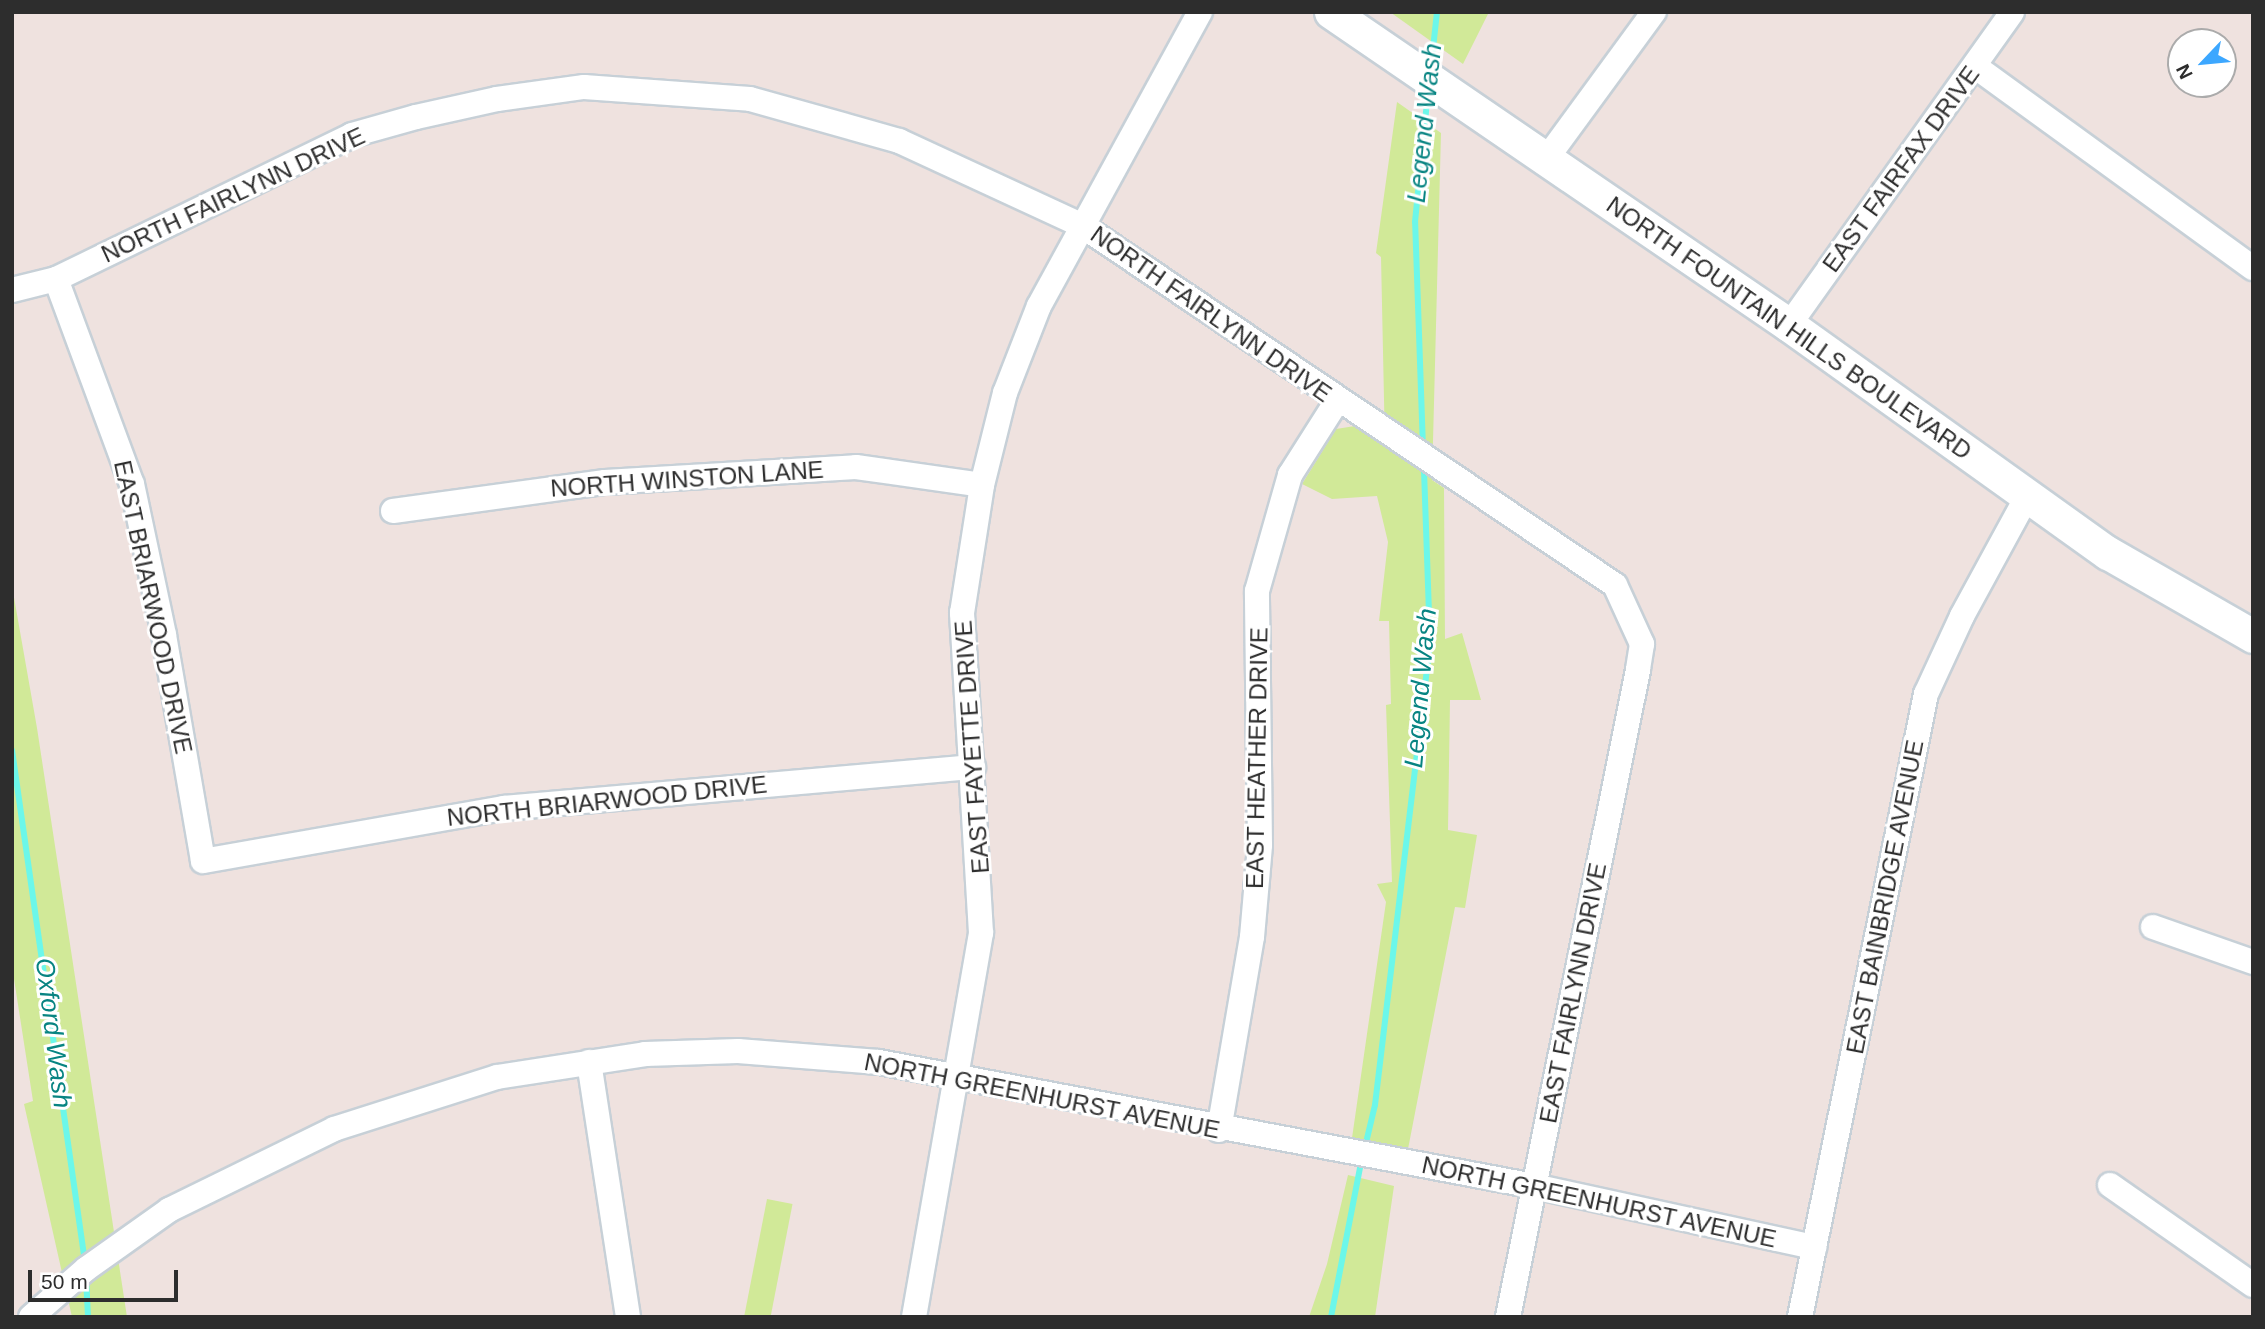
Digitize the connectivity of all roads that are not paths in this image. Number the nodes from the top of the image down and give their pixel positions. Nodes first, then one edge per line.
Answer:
1 (1200, 12) edge
2 (1331, 12) edge
3 (1654, 12) edge
4 (2012, 12) edge
5 (1976, 67) junction
6 (1547, 158) junction
7 (1081, 225) junction
8 (2253, 268) edge
9 (57, 279) junction
10 (12, 290) edge
11 (1788, 325) junction
12 (1337, 401) junction
13 (982, 485) junction
14 (2027, 497) junction
15 (393, 511) dead end
16 (2253, 636) edge
17 (1638, 670) joint
18 (972, 767) junction
19 (203, 862) joint
20 (2153, 927) dead end
21 (2253, 962) edge
22 (589, 1062) junction
23 (957, 1077) junction
24 (1219, 1130) junction
25 (2110, 1185) dead end
26 (1534, 1186) junction
27 (1814, 1247) junction
28 (2253, 1285) edge
29 (31, 1317) edge
30 (628, 1317) edge
31 (914, 1317) edge
32 (1508, 1317) edge
33 (1800, 1317) edge

1 - 7 street, EAST FAYETTE DRIVE
2 - 6 main road, NORTH FOUNTAIN HILLS BOULEVARD
3 - 6 street
4 - 5 street, EAST FAIRFAX DRIVE
5 - 8 street
5 - 11 street, EAST FAIRFAX DRIVE
6 - 11 main road, NORTH FOUNTAIN HILLS BOULEVARD
7 - 9 street, NORTH FAIRLYNN DRIVE
7 - 12 street, NORTH FAIRLYNN DRIVE
7 - 13 street, EAST FAYETTE DRIVE
9 - 10 street, NORTH FAIRLYNN DRIVE
9 - 19 street, EAST BRIARWOOD DRIVE
11 - 14 main road, NORTH FOUNTAIN HILLS BOULEVARD
12 - 17 street, NORTH FAIRLYNN DRIVE
12 - 24 street, EAST HEATHER DRIVE
13 - 15 street, NORTH WINSTON LANE
13 - 18 street, EAST FAYETTE DRIVE
14 - 16 main road, NORTH FOUNTAIN HILLS BOULEVARD
14 - 27 street, EAST BAINBRIDGE AVENUE
17 - 26 street, EAST FAIRLYNN DRIVE
18 - 19 street, NORTH BRIARWOOD DRIVE
18 - 23 street, EAST FAYETTE DRIVE
20 - 21 street
22 - 23 street, NORTH GREENHURST AVENUE
22 - 29 street, NORTH GREENHURST AVENUE
22 - 30 street
23 - 24 street, NORTH GREENHURST AVENUE
23 - 31 street, EAST FAYETTE DRIVE
24 - 26 street, NORTH GREENHURST AVENUE
25 - 28 street
26 - 27 street, NORTH GREENHURST AVENUE
26 - 32 street, EAST FAIRLYNN DRIVE
27 - 33 street, EAST BAINBRIDGE AVENUE

